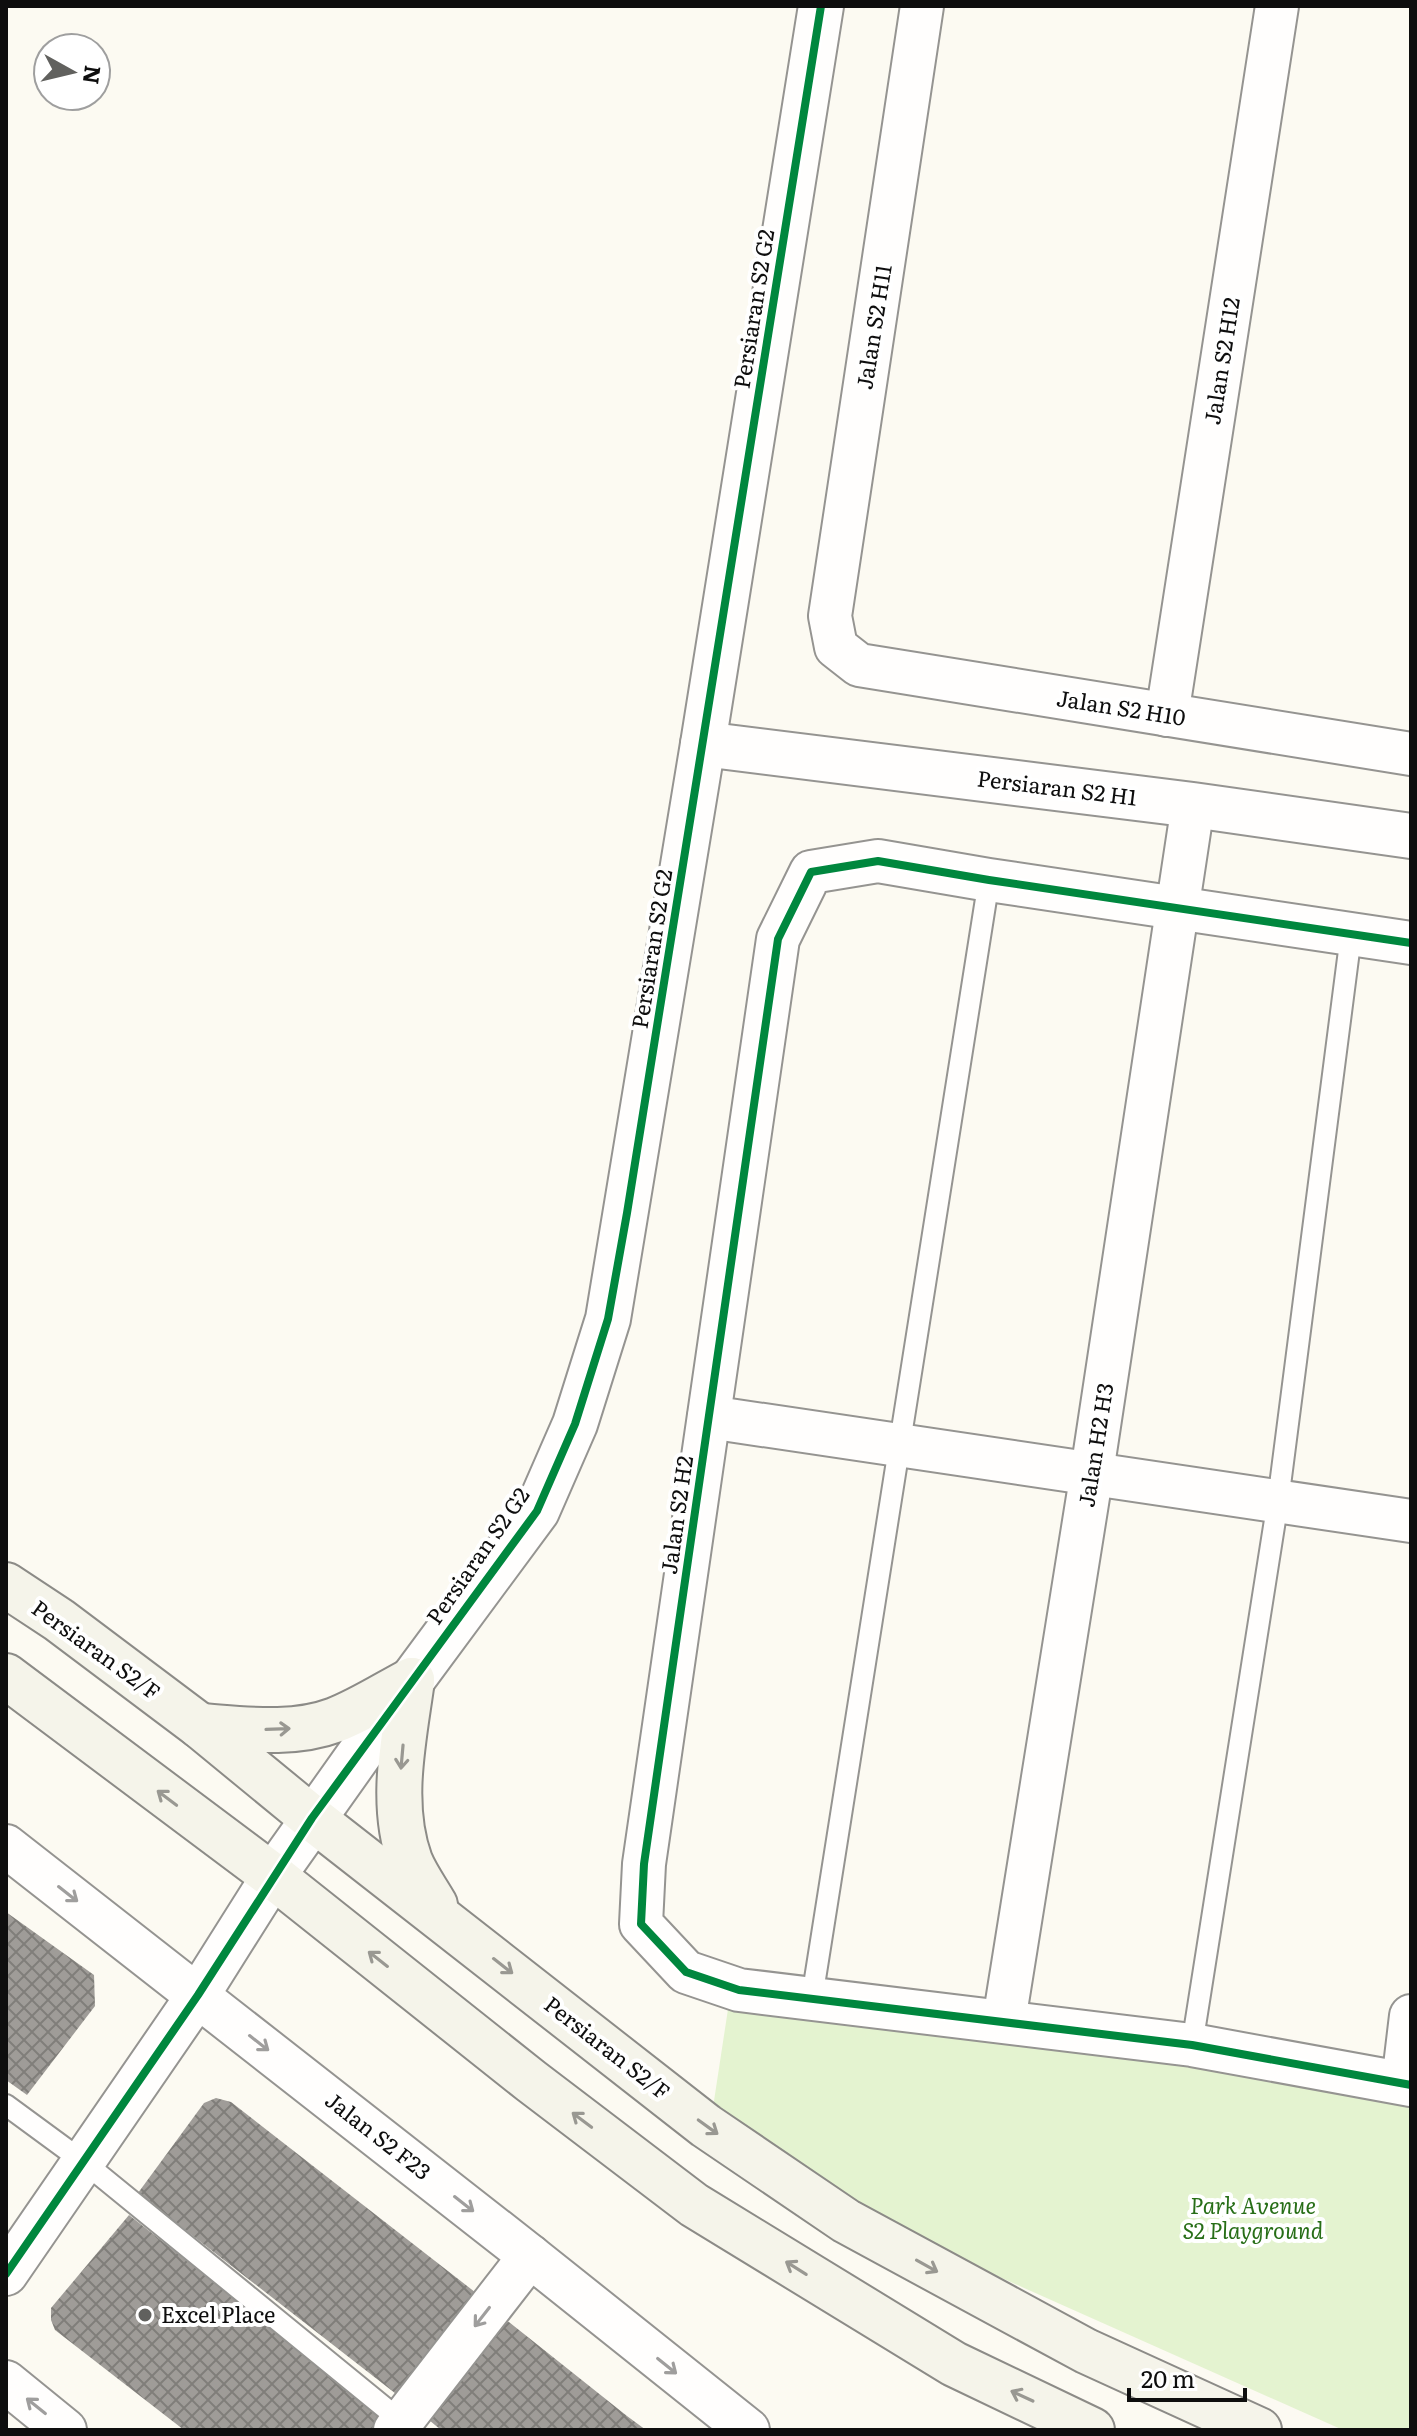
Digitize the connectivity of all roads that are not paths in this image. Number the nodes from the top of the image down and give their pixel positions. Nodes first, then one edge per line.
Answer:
1 (821, 6) edge
2 (922, 6) edge
3 (1277, 6) edge
4 (836, 647) joint
5 (1167, 715) junction
6 (703, 744) junction
7 (1411, 754) edge
8 (1193, 805) junction
9 (1411, 836) edge
10 (989, 880) junction
11 (1176, 909) junction
12 (1351, 935) junction
13 (1411, 943) edge
14 (709, 1417) junction
15 (900, 1445) junction
16 (1092, 1472) junction
17 (1278, 1501) junction
18 (1411, 1521) edge
19 (6, 1585) edge
20 (6, 1676) edge
21 (412, 1680) junction
22 (200, 1726) junction
23 (312, 1818) junction
24 (6, 1846) edge
25 (273, 1876) junction
26 (442, 1918) junction
27 (198, 1995) junction
28 (812, 1998) junction
29 (1411, 2016) edge
30 (1004, 2021) junction
31 (1192, 2045) junction
32 (1407, 2084) edge
33 (6, 2105) edge
34 (85, 2163) junction
35 (530, 2256) junction
36 (6, 2274) edge
37 (6, 2382) edge
38 (403, 2427) edge
39 (65, 2430) edge
40 (748, 2430) edge
41 (1092, 2430) edge
42 (1259, 2430) edge

1 - 6 street, Persiaran S2 G2
2 - 4 street, Jalan S2 H11
3 - 5 street, Jalan S2 H12
4 - 5 street, Jalan S2 H10
5 - 7 street, Jalan S2 H10
6 - 8 street, Persiaran S2 H1
6 - 21 street, Persiaran S2 G2
8 - 9 street, Persiaran S2 H1
8 - 11 street, Jalan H2 H3
10 - 11 street
10 - 14 street, Jalan S2 H2
10 - 15 lane
11 - 12 street
11 - 16 street, Jalan H2 H3
12 - 13 street
12 - 17 lane
14 - 15 street
14 - 28 street, Jalan S2 H2
15 - 16 street
15 - 28 lane
16 - 17 street
16 - 30 street, Jalan H2 H3
17 - 18 street
17 - 31 lane
19 - 22 main road, Persiaran S2/F
25 -> 20 main road
22 -> 21 main road
21 - 23 street, Persiaran S2 G2
21 -> 26 main road
22 - 23 main road, Persiaran S2/F
23 - 25 street, Persiaran S2 G2
23 - 26 main road, Persiaran S2/F
24 -> 27 street, Jalan S2 F23
25 - 27 street
41 -> 25 main road
26 -> 42 main road, Persiaran S2/F
27 - 34 street
27 -> 35 street, Jalan S2 F23
28 - 30 street
29 - 32 street
30 - 31 street
31 - 32 street
33 - 34 lane
34 - 36 street
34 - 38 lane
35 -> 38 street
35 -> 40 street, Jalan S2 F23
39 -> 37 street

